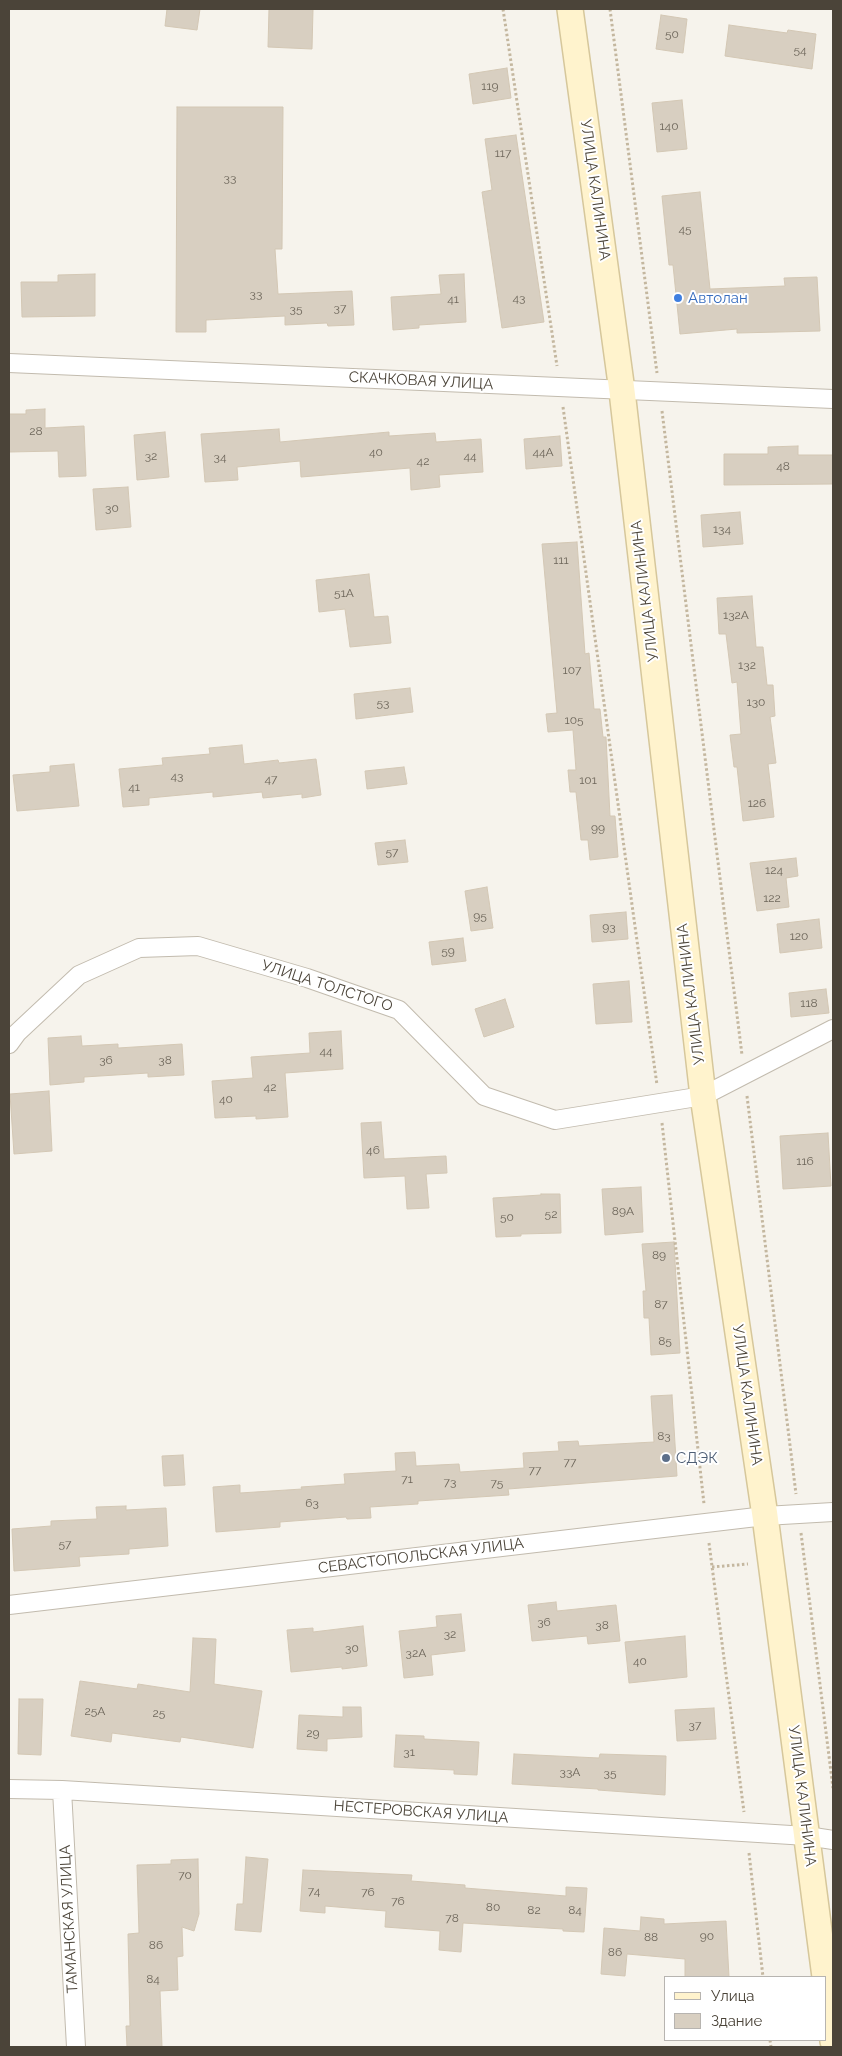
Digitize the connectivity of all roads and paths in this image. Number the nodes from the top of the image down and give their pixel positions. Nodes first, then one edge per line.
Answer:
1 (503, 9) edge
2 (570, 9) edge
3 (610, 9) edge
4 (9, 363) edge
5 (560, 388) junction
6 (622, 390) junction
7 (659, 392) junction
8 (833, 399) edge
9 (833, 1029) edge
10 (9, 1044) edge
11 (744, 1075) junction
12 (703, 1096) junction
13 (660, 1103) junction
14 (833, 1512) edge
15 (798, 1514) junction
16 (765, 1516) junction
17 (706, 1522) junction
18 (9, 1605) edge
19 (833, 1788) edge
20 (9, 1789) edge
21 (62, 1790) junction
22 (747, 1832) junction
23 (807, 1836) junction
24 (833, 1840) edge
25 (763, 1976) edge
26 (825, 1976) edge
27 (827, 1990) edge
28 (833, 2041) edge
29 (76, 2047) edge

1 - 5 path
2 - 6 main road, УЛИЦА КАЛИНИНА
3 - 7 path
4 - 5 street, СКАЧКОВАЯ УЛИЦА
5 - 6 street, СКАЧКОВАЯ УЛИЦА
5 - 13 path
6 - 7 street, СКАЧКОВАЯ УЛИЦА
6 - 12 main road, УЛИЦА КАЛИНИНА
7 - 8 street, СКАЧКОВАЯ УЛИЦА
7 - 11 path
9 - 11 street, УЛИЦА ТОЛСТОГО
10 - 13 street, УЛИЦА ТОЛСТОГО
11 - 12 street, УЛИЦА ТОЛСТОГО
11 - 15 path
12 - 13 street, УЛИЦА ТОЛСТОГО
12 - 16 main road, УЛИЦА КАЛИНИНА
13 - 17 path
14 - 15 street, СЕВАСТОПОЛЬСКАЯ УЛИЦА
15 - 16 street, СЕВАСТОПОЛЬСКАЯ УЛИЦА
15 - 19 path
16 - 17 street, СЕВАСТОПОЛЬСКАЯ УЛИЦА
16 - 23 main road, УЛИЦА КАЛИНИНА
17 - 18 street, СЕВАСТОПОЛЬСКАЯ УЛИЦА
17 - 22 path
20 - 21 street, НЕСТЕРОВСКАЯ УЛИЦА
21 - 22 street, НЕСТЕРОВСКАЯ УЛИЦА
21 - 29 street, ТАМАНСКАЯ УЛИЦА
22 - 23 street, НЕСТЕРОВСКАЯ УЛИЦА
22 - 25 path
23 - 24 street, НЕСТЕРОВСКАЯ УЛИЦА
23 - 26 main road, УЛИЦА КАЛИНИНА
27 - 28 main road

